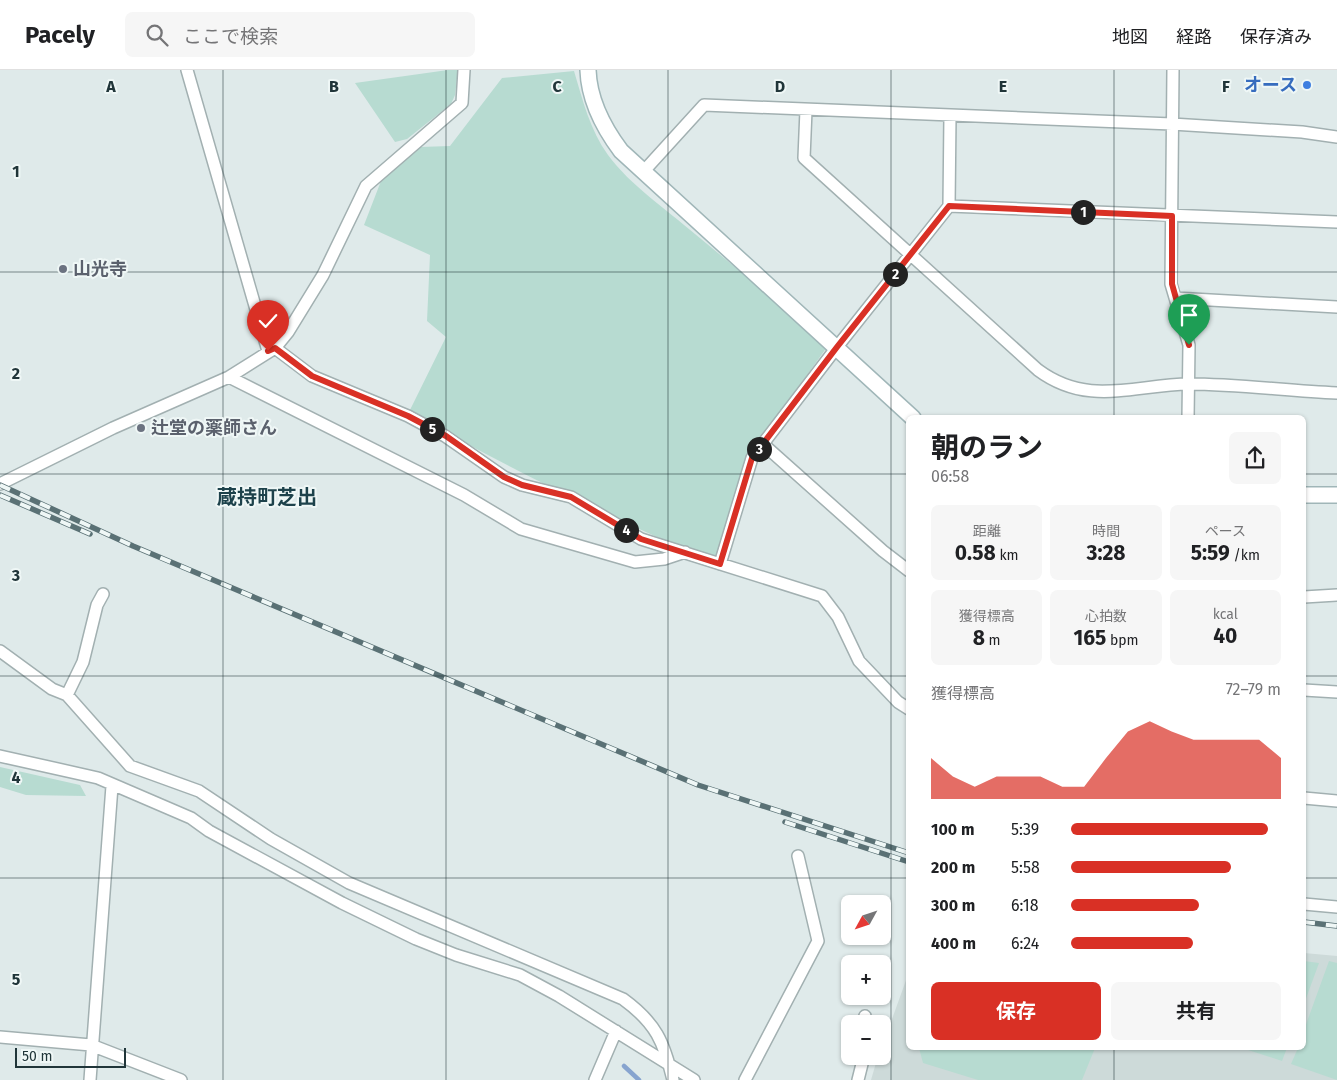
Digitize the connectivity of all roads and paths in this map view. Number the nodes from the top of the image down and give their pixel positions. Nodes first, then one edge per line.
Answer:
1 (187, 70) edge
2 (464, 70) edge
3 (588, 70) edge
4 (1173, 70) edge
5 (806, 110) junction
6 (950, 116) junction
7 (1172, 124) junction
8 (1337, 137) edge
9 (643, 172) junction
10 (949, 206) junction
11 (1172, 216) junction
12 (1337, 222) edge
13 (911, 254) junction
14 (1175, 298) junction
15 (1337, 307) edge
16 (837, 347) junction
17 (271, 350) junction
18 (229, 377) junction
19 (1189, 384) junction
20 (1337, 393) edge
21 (910, 415) edge
22 (1188, 415) edge
23 (763, 444) junction
24 (0, 484) edge
25 (1306, 495) edge
26 (1337, 495) edge
27 (685, 552) junction
28 (720, 564) junction
29 (906, 569) edge
30 (103, 594) dead end
31 (1337, 595) edge
32 (1306, 597) edge
33 (0, 651) edge
34 (1306, 690) edge
35 (1337, 692) edge
36 (67, 695) junction
37 (906, 707) edge
38 (0, 756) edge
39 (112, 786) junction
40 (1306, 798) edge
41 (1337, 801) edge
42 (798, 856) dead end
43 (1306, 904) edge
44 (1337, 907) edge
45 (616, 1031) junction
46 (0, 1037) edge
47 (92, 1045) junction
48 (862, 1065) edge
49 (670, 1066) junction
50 (90, 1080) edge
51 (181, 1080) edge
52 (594, 1080) edge
53 (674, 1080) edge
54 (694, 1080) edge
55 (745, 1080) edge
56 (858, 1080) edge

1 - 17 street
2 - 17 street
3 - 9 street
4 - 7 street
5 - 6 street
5 - 9 street
5 - 13 street
6 - 7 street
6 - 10 street
7 - 8 street
7 - 11 street
9 - 16 street
10 - 11 street
10 - 13 street
11 - 12 street
11 - 14 street
13 - 16 street
13 - 19 street
14 - 15 street
14 - 19 street
16 - 21 street
16 - 23 street
17 - 18 street
17 - 27 street
18 - 24 street
18 - 27 street
19 - 20 street
19 - 22 street
23 - 28 street
23 - 29 street
25 - 26 street
27 - 28 street
28 - 37 street
30 - 36 street
31 - 32 street
33 - 36 street
34 - 35 street
36 - 49 street
38 - 39 street
39 - 45 street
39 - 47 street
40 - 41 street
42 - 55 street
43 - 44 street
45 - 49 street
45 - 52 street
46 - 47 street
47 - 50 street
47 - 51 street
48 - 56 street
49 - 53 street
49 - 54 street

